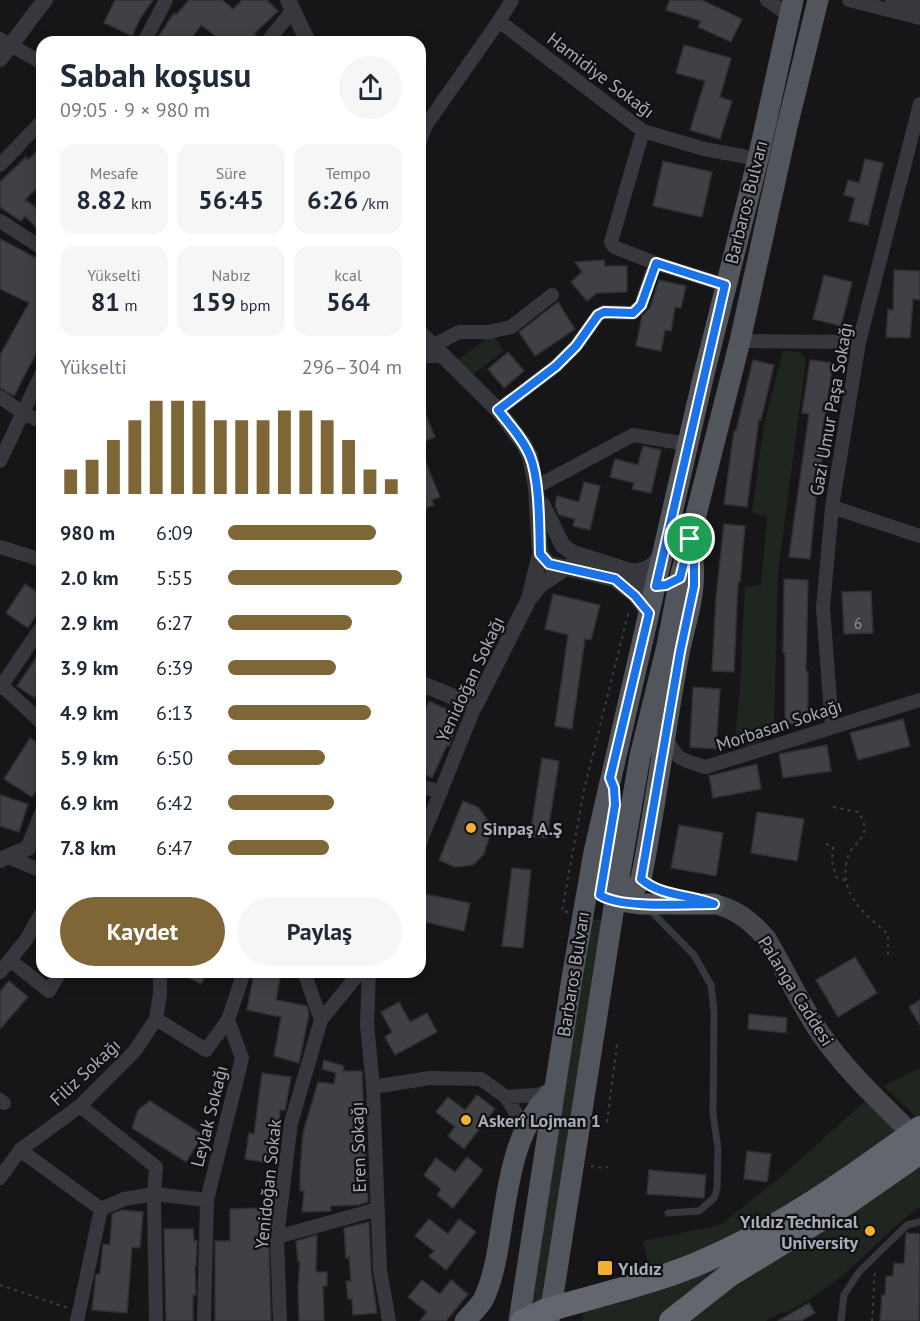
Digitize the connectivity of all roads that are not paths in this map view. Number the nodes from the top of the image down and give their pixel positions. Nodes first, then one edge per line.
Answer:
1 (45, 0) edge
2 (166, 0) edge
3 (512, 0) edge
4 (767, 0) edge
5 (818, 0) edge
6 (849, 0) edge
7 (892, 0) edge
8 (872, 3) edge
9 (290, 5) edge
10 (920, 7) edge
11 (792, 8) edge
12 (920, 18) edge
13 (500, 21) junction
14 (147, 36) edge
15 (271, 36) edge
16 (305, 36) edge
17 (5, 42) edge
18 (0, 59) edge
19 (36, 60) edge
20 (793, 100) junction
21 (920, 104) edge
22 (426, 125) edge
23 (36, 128) edge
24 (643, 131) junction
25 (758, 159) junction
26 (0, 165) edge
27 (0, 221) edge
28 (36, 244) edge
29 (656, 263) junction
30 (725, 285) junction
31 (552, 296) dead end
32 (426, 339) edge
33 (740, 341) junction
34 (859, 342) junction
35 (438, 350) junction
36 (426, 353) edge
37 (36, 386) edge
38 (0, 397) edge
39 (498, 410) junction
40 (23, 413) junction
41 (36, 419) edge
42 (687, 444) junction
43 (0, 461) edge
44 (536, 487) junction
45 (832, 507) junction
46 (920, 536) edge
47 (690, 539) junction
48 (0, 547) edge
49 (663, 552) junction
50 (540, 554) junction
51 (36, 558) edge
52 (567, 567) junction
53 (680, 578) junction
54 (615, 579) junction
55 (656, 586) junction
56 (529, 598) junction
57 (642, 608) junction
58 (36, 635) edge
59 (640, 650) junction
60 (672, 654) junction
61 (426, 686) edge
62 (1, 687) edge
63 (920, 700) edge
64 (475, 706) junction
65 (36, 718) edge
66 (832, 726) junction
67 (665, 732) junction
68 (610, 778) junction
69 (426, 788) edge
70 (441, 792) junction
71 (36, 828) edge
72 (426, 828) edge
73 (4, 858) edge
74 (36, 869) edge
75 (641, 879) junction
76 (615, 900) junction
77 (648, 904) junction
78 (714, 904) junction
79 (36, 925) edge
80 (10, 960) junction
81 (0, 972) edge
82 (57, 978) edge
83 (158, 978) edge
84 (242, 978) edge
85 (306, 978) edge
86 (355, 978) edge
87 (369, 978) edge
88 (156, 1019) junction
89 (228, 1020) junction
90 (321, 1020) junction
91 (373, 1087) junction
92 (555, 1089) junction
93 (506, 1097) junction
94 (80, 1106) junction
95 (525, 1128) junction
96 (920, 1128) edge
97 (920, 1142) edge
98 (20, 1150) junction
99 (920, 1152) edge
100 (0, 1178) edge
101 (154, 1194) junction
102 (207, 1200) junction
103 (101, 1209) junction
104 (378, 1209) junction
105 (668, 1213) dead end
106 (920, 1222) edge
107 (278, 1237) junction
108 (78, 1316) edge
109 (156, 1321) edge
110 (204, 1321) edge
111 (280, 1321) edge
112 (389, 1321) edge
113 (465, 1321) edge
114 (521, 1321) edge
115 (549, 1321) edge
116 (671, 1321) edge
117 (841, 1321) edge

1 - 17 street
2 - 14 street
3 - 13 street
4 - 11 street
5 - 20 main road, Barbaros Bulvarı
6 - 8 street
7 - 10 street
8 - 12 street
9 - 15 street
9 - 16 street
11 - 20 main road
11 - 25 main road, Barbaros Bulvarı
13 - 22 street
13 - 24 street, Hamidiye Sokağı
17 - 18 street
17 - 19 street
20 - 33 main road, Barbaros Bulvarı
21 - 34 street, Gazi Umur Paşa Sokağı
23 - 26 street
24 - 25 street, Hamidiye Sokağı
24 - 29 street
25 - 30 main road, Barbaros Bulvarı
27 - 28 street
29 - 30 street
29 - 39 street
30 - 42 main road, Barbaros Bulvarı
31 - 35 street
32 - 35 street
33 - 34 street
33 - 47 main road, Barbaros Bulvarı
34 - 45 street, Gazi Umur Paşa Sokağı
35 - 36 street
35 - 39 street
37 - 40 street
38 - 40 street
39 - 44 street
40 - 41 street
40 - 43 street
42 - 44 street
42 - 49 main road, Barbaros Bulvarı
44 - 49 street
44 - 50 street
45 - 46 street
45 - 66 street, Gazi Umur Paşa Sokağı
47 - 53 main road, Barbaros Bulvarı
47 - 60 main road
48 - 51 street
49 - 55 main road, Barbaros Bulvarı
50 - 52 street
50 - 56 street
52 - 54 street
52 - 56 street
53 - 55 main road
53 - 60 main road, Barbaros Bulvarı
54 - 55 street
54 - 57 street
55 - 57 main road, Barbaros Bulvarı
56 - 64 street, Yenidoğan Sokağı
57 - 59 main road, Barbaros Bulvarı
58 - 62 street
59 - 60 main road
59 - 68 main road, Barbaros Bulvarı
60 - 67 main road
60 - 76 main road, Barbaros Bulvarı
61 - 64 street
62 - 65 street
63 - 66 street, Morbasan Sokağı
64 - 70 street, Yenidoğan Sokağı
66 - 67 street, Morbasan Sokağı
67 - 75 main road
68 - 76 main road
68 - 92 main road, Barbaros Bulvarı
69 - 70 street
70 - 72 street, Yenidoğan Sokağı
71 - 73 street
73 - 74 street
75 - 76 main road
75 - 78 main road
76 - 77 main road
76 - 115 main road, Barbaros Bulvarı
77 - 78 main road
77 - 105 lane
78 - 97 main road, Palanga Caddesi
79 - 80 street
80 - 81 street
80 - 82 street
83 - 88 street, Filiz Sokağı
84 - 89 street
85 - 90 street
86 - 90 street
87 - 91 street, Eren Sokağı
88 - 89 street
88 - 94 street, Filiz Sokağı
89 - 102 street, Leylak Sokağı
90 - 107 street, Yenidoğan Sokak
91 - 93 street
91 - 104 street, Eren Sokağı
92 - 93 street
92 - 95 main road
92 - 114 main road, Barbaros Bulvarı
93 - 95 street
94 - 98 street, Filiz Sokağı
94 - 101 street
95 - 113 main road
96 - 114 highway
98 - 100 street, Filiz Sokağı
98 - 103 street
99 - 116 highway
101 - 102 street
101 - 103 street
101 - 109 street
102 - 110 street, Leylak Sokağı
103 - 108 street
104 - 107 street
104 - 112 street, Eren Sokağı
106 - 117 lane
107 - 111 street, Yenidoğan Sokak

